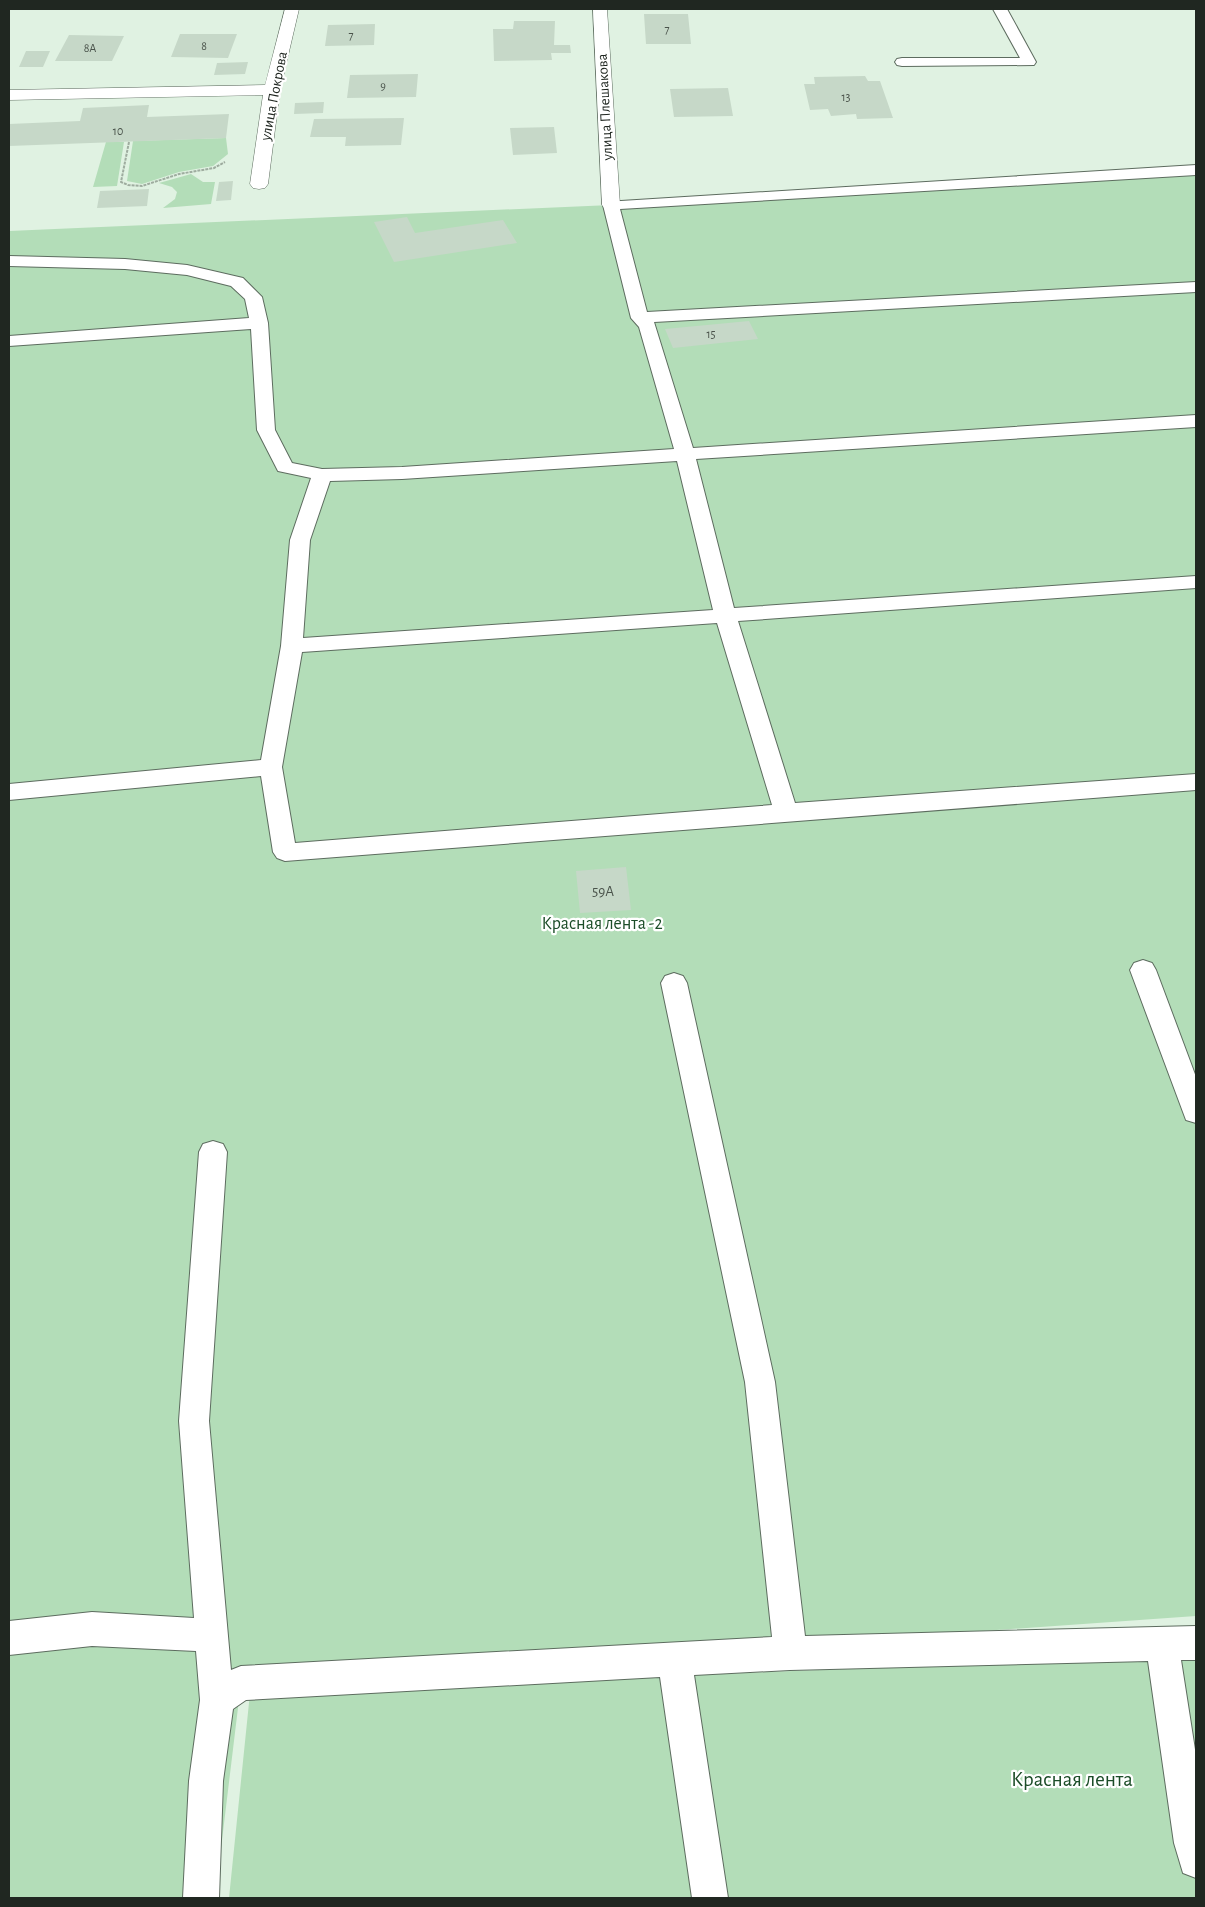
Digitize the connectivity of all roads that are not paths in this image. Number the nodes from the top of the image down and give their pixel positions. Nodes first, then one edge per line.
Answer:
1 (292, 9) edge
2 (600, 9) edge
3 (1000, 9) edge
4 (902, 62) dead end
5 (272, 90) junction
6 (9, 95) edge
7 (1196, 170) edge
8 (258, 184) dead end
9 (611, 205) junction
10 (9, 262) edge
11 (1196, 287) edge
12 (640, 318) junction
13 (259, 323) junction
14 (9, 341) edge
15 (1196, 421) edge
16 (685, 454) junction
17 (322, 475) junction
18 (1196, 582) edge
19 (725, 614) junction
20 (292, 646) junction
21 (271, 767) junction
22 (1196, 782) edge
23 (9, 792) edge
24 (786, 812) junction
25 (1143, 970) dead end
26 (674, 983) dead end
27 (1196, 1112) edge
28 (213, 1152) dead end
29 (211, 1635) junction
30 (9, 1638) edge
31 (1196, 1643) edge
32 (1162, 1644) junction
33 (790, 1653) junction
34 (674, 1660) junction
35 (217, 1700) junction
36 (1196, 1860) edge
37 (201, 1898) edge
38 (710, 1898) edge

1 - 5 street, улица Покрова
2 - 9 street, улица Плешакова
3 - 4 lane
5 - 6 street
5 - 8 street, улица Покрова
7 - 9 lane
9 - 12 lane
10 - 13 lane
11 - 12 lane
12 - 16 lane
13 - 14 lane
13 - 17 lane
15 - 16 lane
16 - 17 lane
16 - 19 lane
17 - 20 lane
18 - 19 lane
19 - 20 lane
19 - 24 lane
20 - 21 lane
21 - 23 lane
21 - 24 lane
22 - 24 lane
25 - 27 lane
26 - 33 lane
28 - 29 lane
29 - 30 lane
29 - 35 lane
31 - 32 lane
32 - 33 lane
32 - 36 lane
33 - 34 lane
34 - 35 lane
34 - 38 lane
35 - 37 lane

